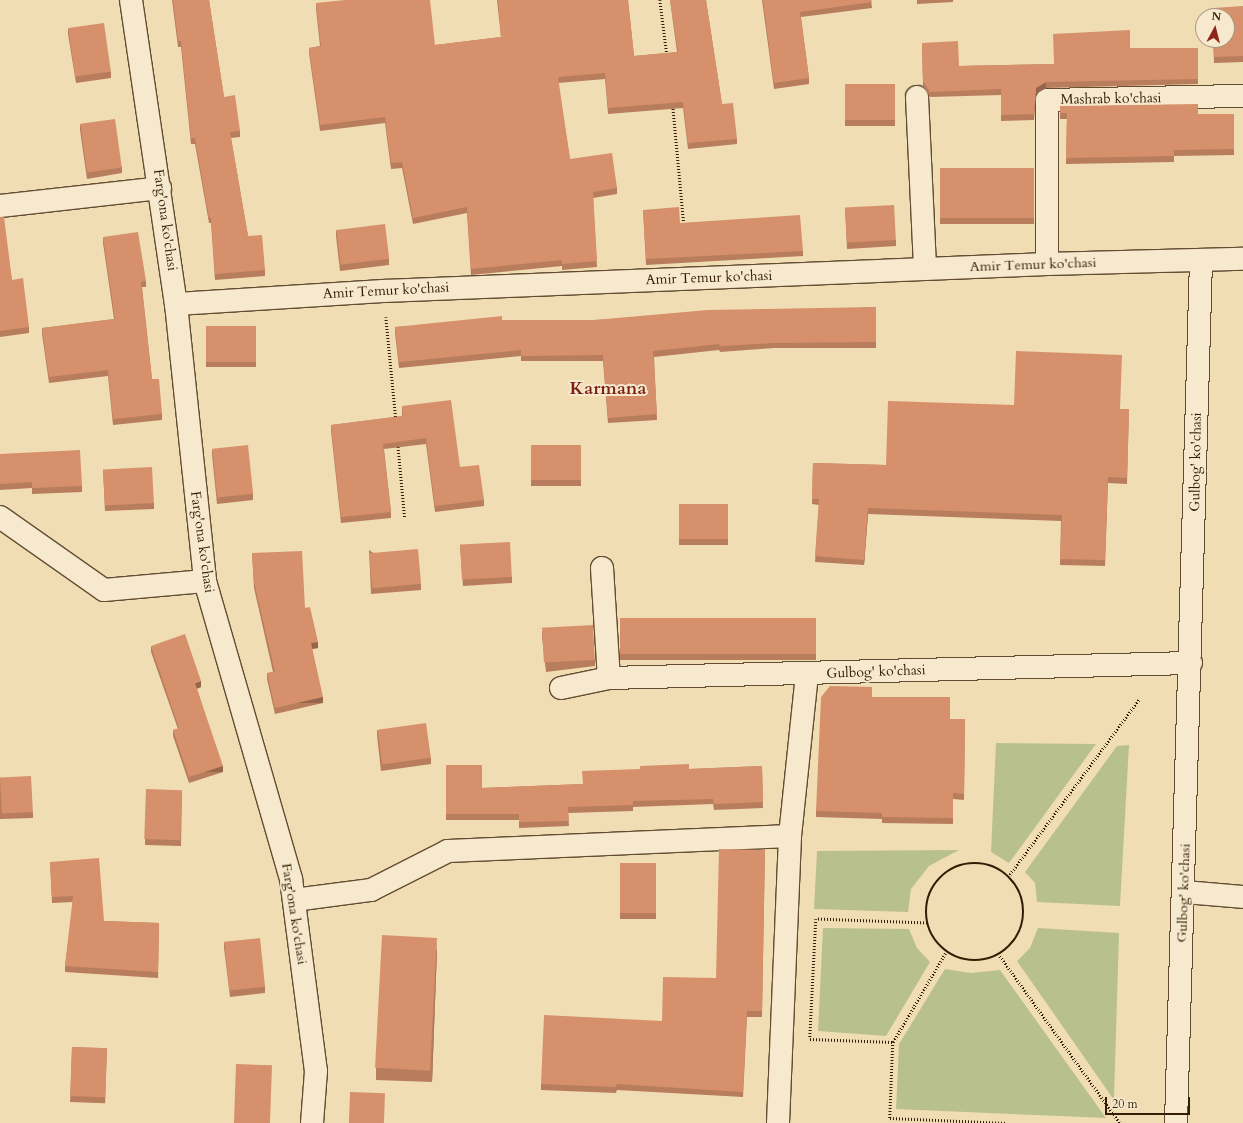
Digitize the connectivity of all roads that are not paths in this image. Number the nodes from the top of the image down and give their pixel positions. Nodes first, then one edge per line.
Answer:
1 (132, 0) edge
2 (1243, 96) edge
3 (917, 97) dead end
4 (160, 188) junction
5 (0, 206) edge
6 (1243, 259) edge
7 (1201, 261) junction
8 (1047, 264) junction
9 (925, 269) junction
10 (176, 304) junction
11 (0, 517) edge
12 (602, 568) dead end
13 (205, 581) junction
14 (1191, 663) junction
15 (807, 674) junction
16 (609, 678) junction
17 (561, 688) dead end
18 (790, 836) junction
19 (1184, 892) junction
20 (1243, 897) edge
21 (294, 900) junction
22 (312, 1123) edge
23 (778, 1123) edge
24 (1176, 1123) edge

1 - 4 street, Farg'ona ko'chasi
2 - 8 street, Mashrab ko'chasi
3 - 9 street
4 - 5 street
4 - 10 street, Farg'ona ko'chasi
6 - 7 street, Amir Temur ko'chasi
7 - 8 street, Amir Temur ko'chasi
7 - 14 street, Gulbog' ko'chasi
8 - 9 street, Amir Temur ko'chasi
9 - 10 street, Amir Temur ko'chasi
10 - 13 street, Farg'ona ko'chasi
11 - 13 street
12 - 16 street
13 - 21 street, Farg'ona ko'chasi
14 - 15 street, Gulbog' ko'chasi
14 - 19 street, Gulbog' ko'chasi
15 - 16 street, Gulbog' ko'chasi
15 - 18 street
16 - 17 street, Gulbog' ko'chasi
18 - 21 street
18 - 23 street
19 - 20 street
19 - 24 street, Gulbog' ko'chasi
21 - 22 street, Farg'ona ko'chasi

